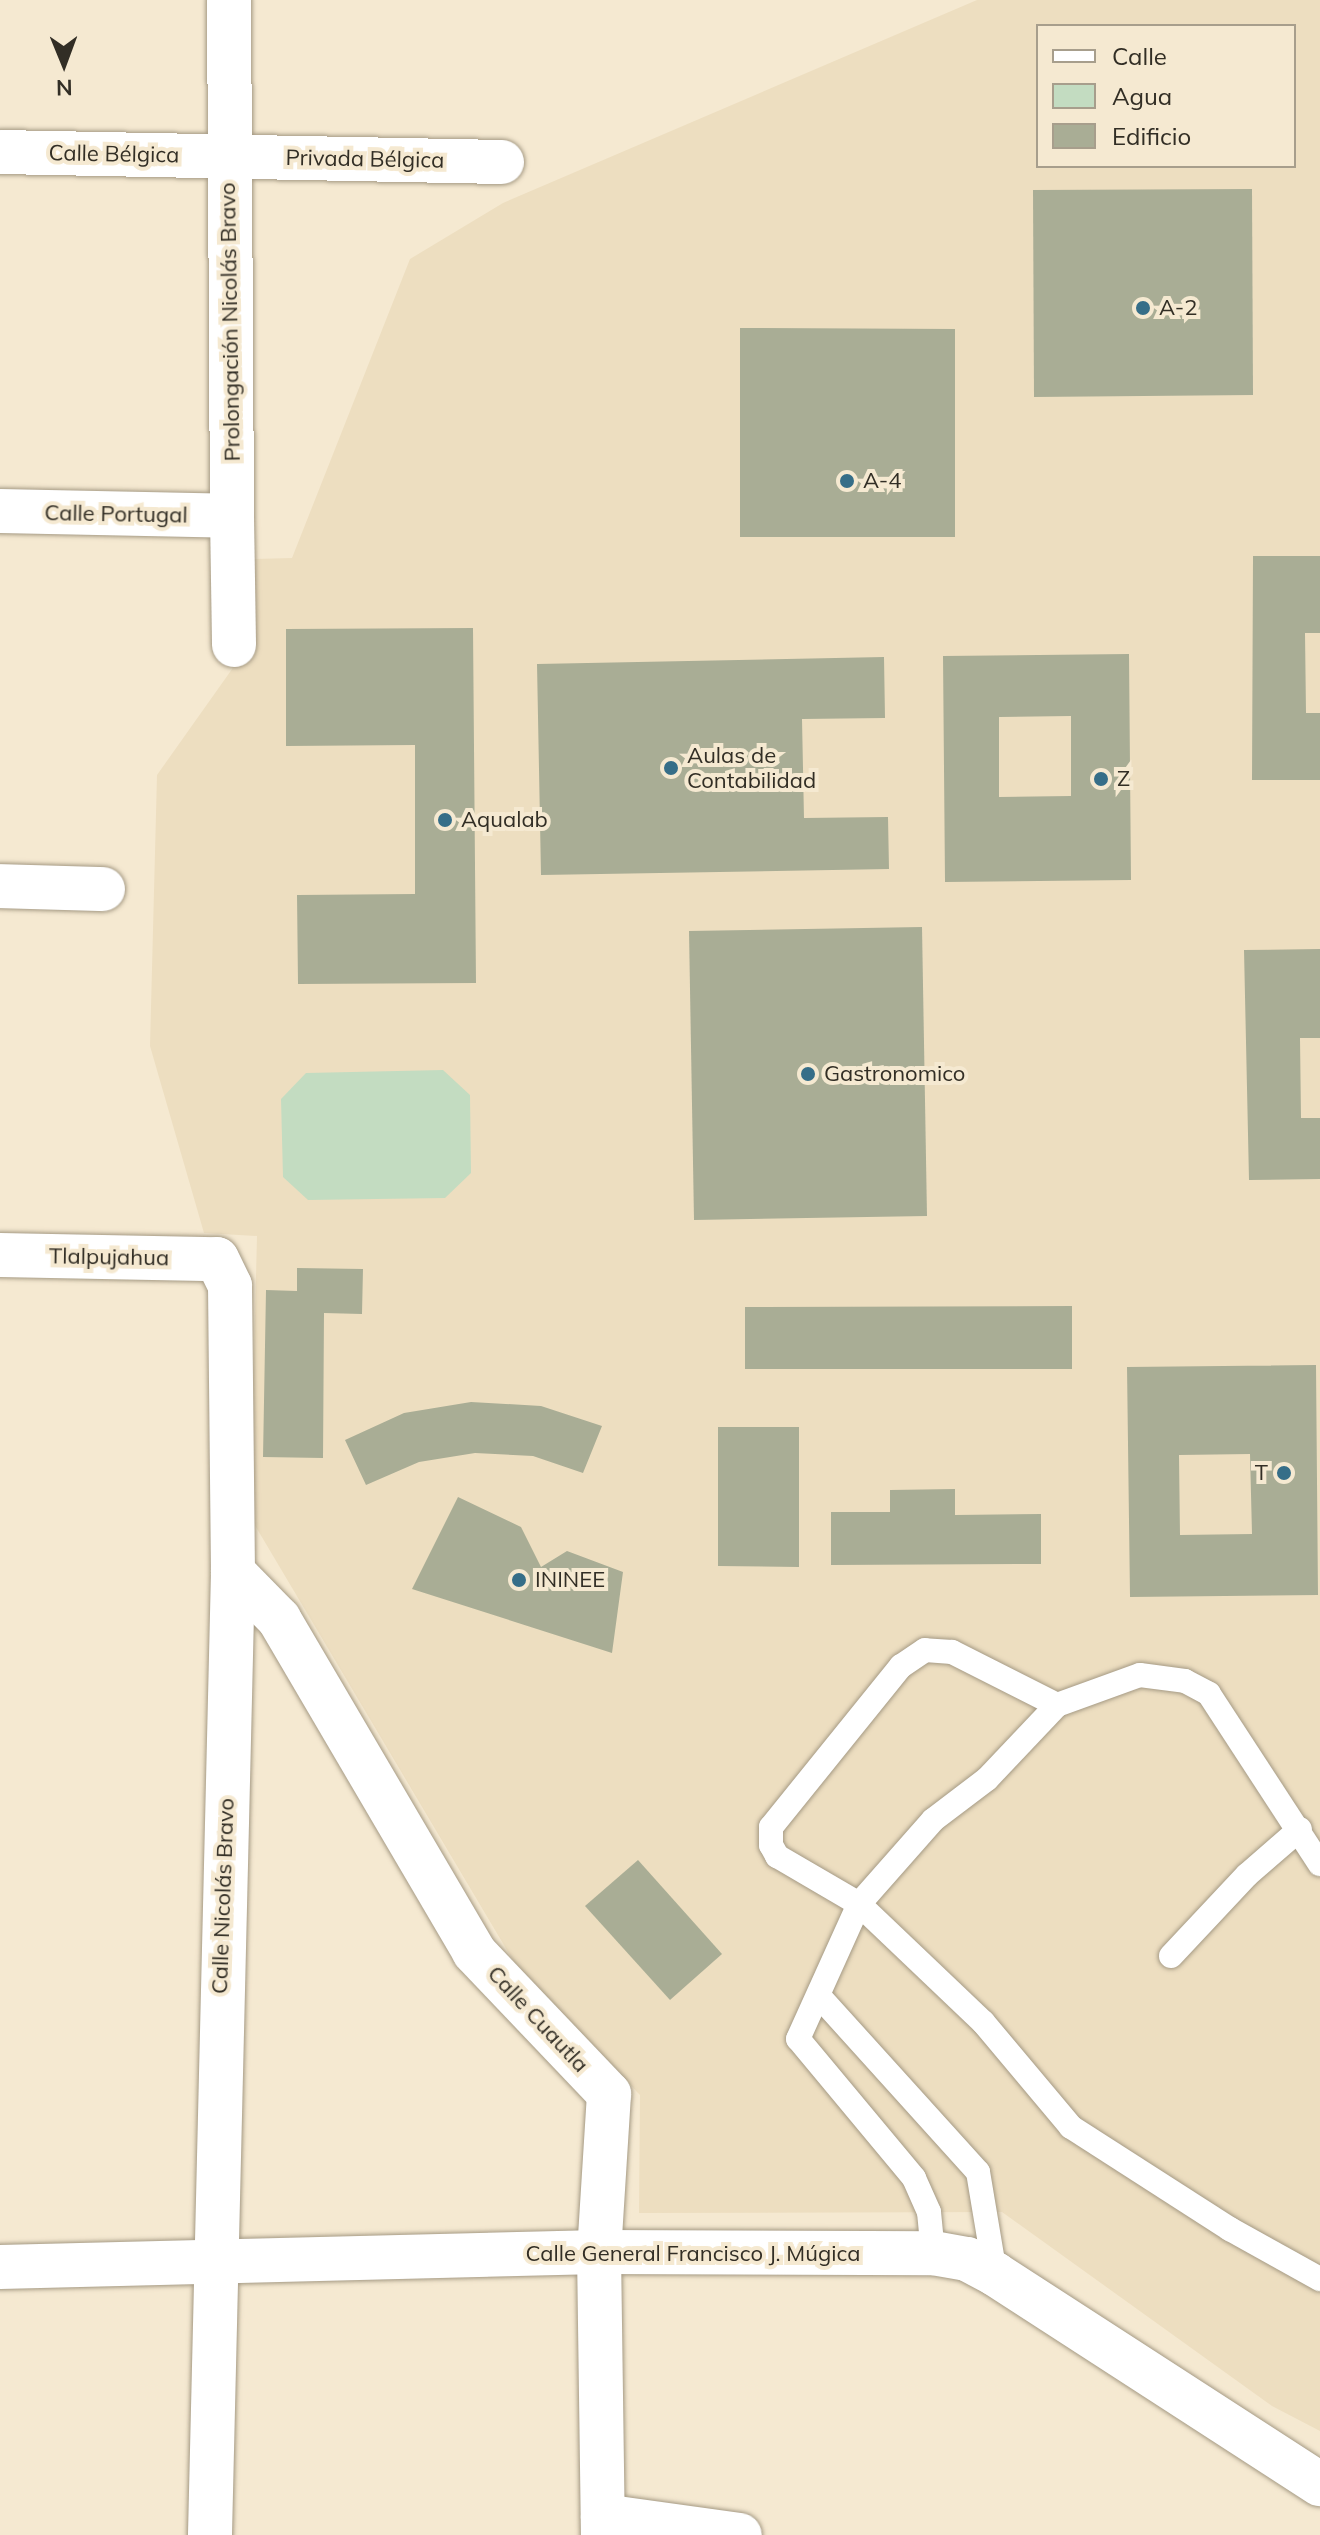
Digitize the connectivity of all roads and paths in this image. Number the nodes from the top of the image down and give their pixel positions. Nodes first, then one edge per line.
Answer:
1 (229, 0) edge
2 (0, 152) edge
3 (228, 156) junction
4 (502, 162) dead end
5 (0, 511) edge
6 (232, 516) junction
7 (234, 645) dead end
8 (0, 886) edge
9 (103, 889) dead end
10 (0, 1255) edge
11 (217, 1259) joint
12 (233, 1572) junction
13 (1057, 1705) junction
14 (1300, 1829) junction
15 (1320, 1864) edge
16 (859, 1904) junction
17 (1171, 1956) dead end
18 (819, 1996) junction
19 (599, 2252) junction
20 (933, 2253) junction
21 (213, 2262) junction
22 (0, 2267) edge
23 (995, 2274) junction
24 (1320, 2279) edge
25 (1320, 2484) edge
26 (603, 2526) edge
27 (210, 2535) edge
28 (740, 2535) edge

1 - 3 street, Prolongación Nicolás Bravo
2 - 3 street, Calle Bélgica
3 - 4 street, Privada Bélgica
3 - 6 street, Prolongación Nicolás Bravo
5 - 6 street, Calle Portugal
6 - 7 street, Prolongación Nicolás Bravo
8 - 9 street
10 - 11 street, Tlalpujahua
11 - 12 street, Calle Nicolás Bravo
12 - 19 street, Calle Cuautla
12 - 21 street, Calle Nicolás Bravo
13 - 14 lane
13 - 16 lane
13 - 16 lane
14 - 15 lane
14 - 17 lane
16 - 18 lane
16 - 24 lane
18 - 20 lane
18 - 23 lane
19 - 20 street, Calle General Francisco J. Múgica
19 - 21 street, Calle General Francisco J. Múgica
19 - 26 street, Calle Cuautla
20 - 23 street, Calle General Francisco J. Múgica
21 - 22 street, Calle General Francisco J. Múgica
21 - 27 street, Calle Nicolás Bravo
23 - 25 street, Calle General Francisco J. Múgica
26 - 28 street

